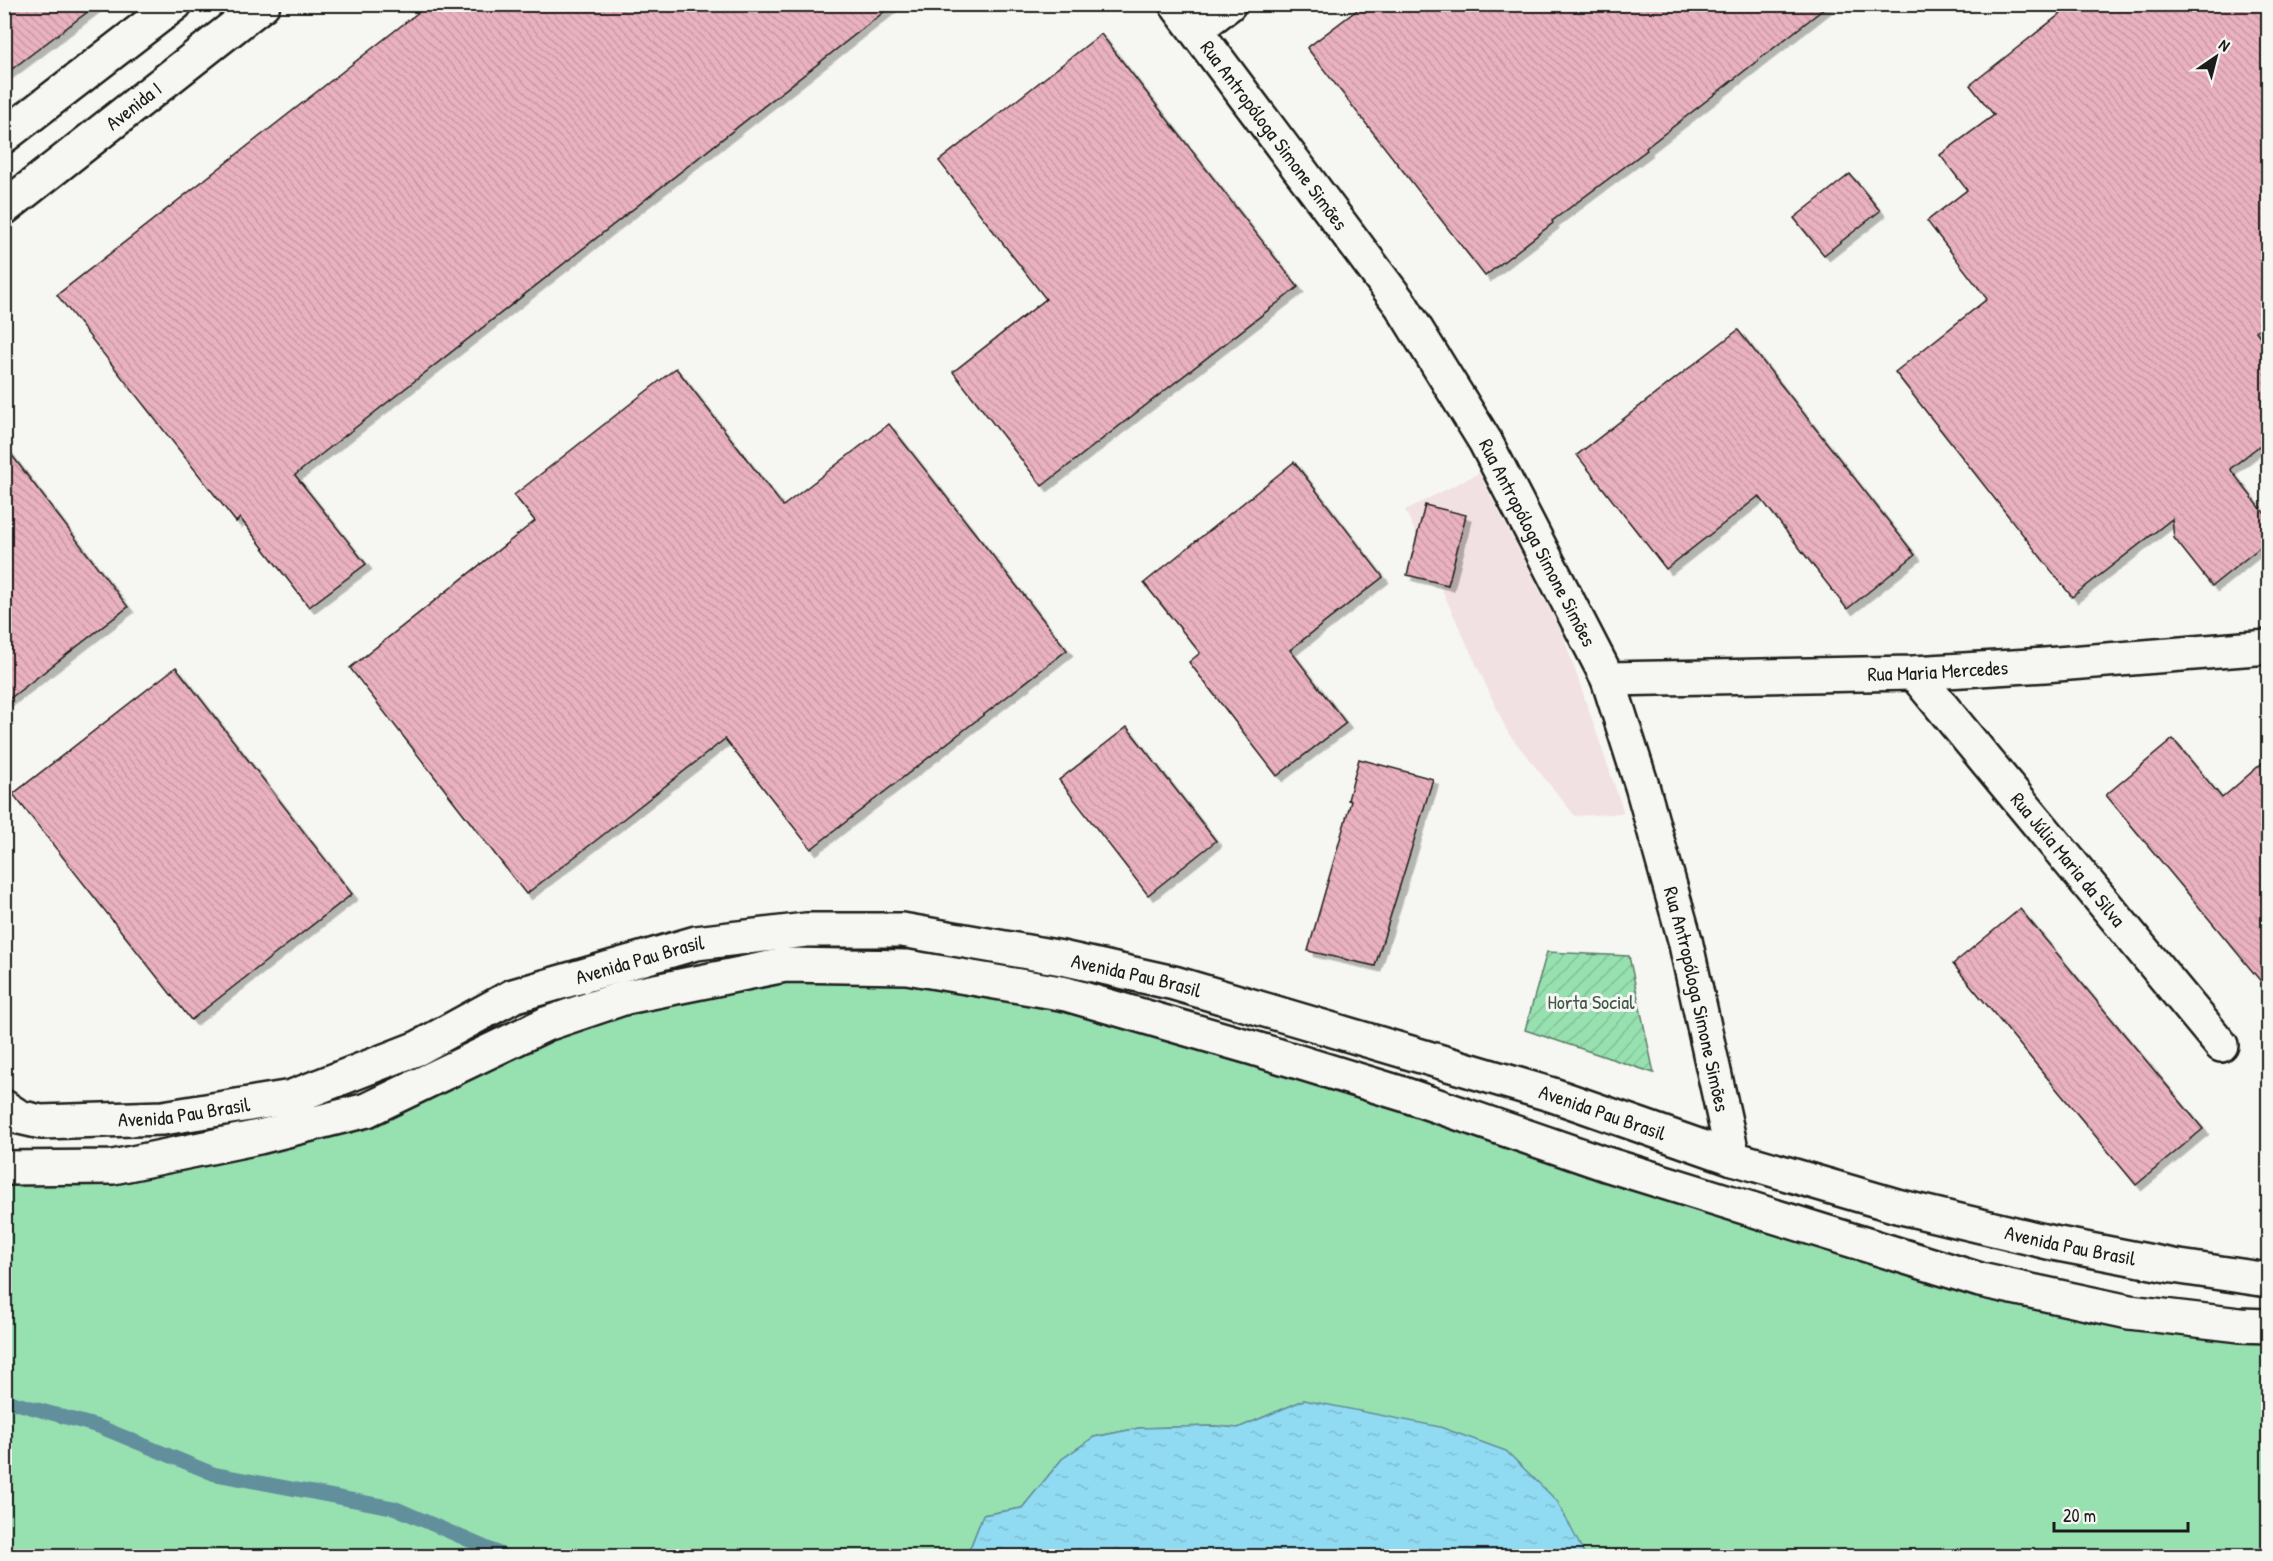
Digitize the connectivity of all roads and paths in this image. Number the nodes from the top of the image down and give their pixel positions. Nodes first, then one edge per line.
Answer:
1 (175, 4) edge
2 (263, 4) edge
3 (1176, 4) edge
4 (1229, 4) edge
5 (1196, 29) junction
6 (4, 136) edge
7 (4, 208) edge
8 (2268, 646) edge
9 (1914, 673) junction
10 (1608, 679) junction
11 (2221, 1045) dead end
12 (4, 1107) edge
13 (1733, 1158) junction
14 (4, 1167) edge
15 (2268, 1280) edge
16 (2268, 1326) edge

1 - 6 street
2 - 7 street, Avenida I
3 - 5 street, Rua Antropóloga Simone Simões
4 - 5 street
5 - 10 street, Rua Antropóloga Simone Simões
8 - 9 street, Rua Maria Mercedes
9 - 10 street, Rua Maria Mercedes
9 - 11 street, Rua Júlia Maria da Silva
10 - 13 street, Rua Antropóloga Simone Simões
12 - 13 street, Avenida Pau Brasil
13 - 15 street, Avenida Pau Brasil
14 - 16 street

